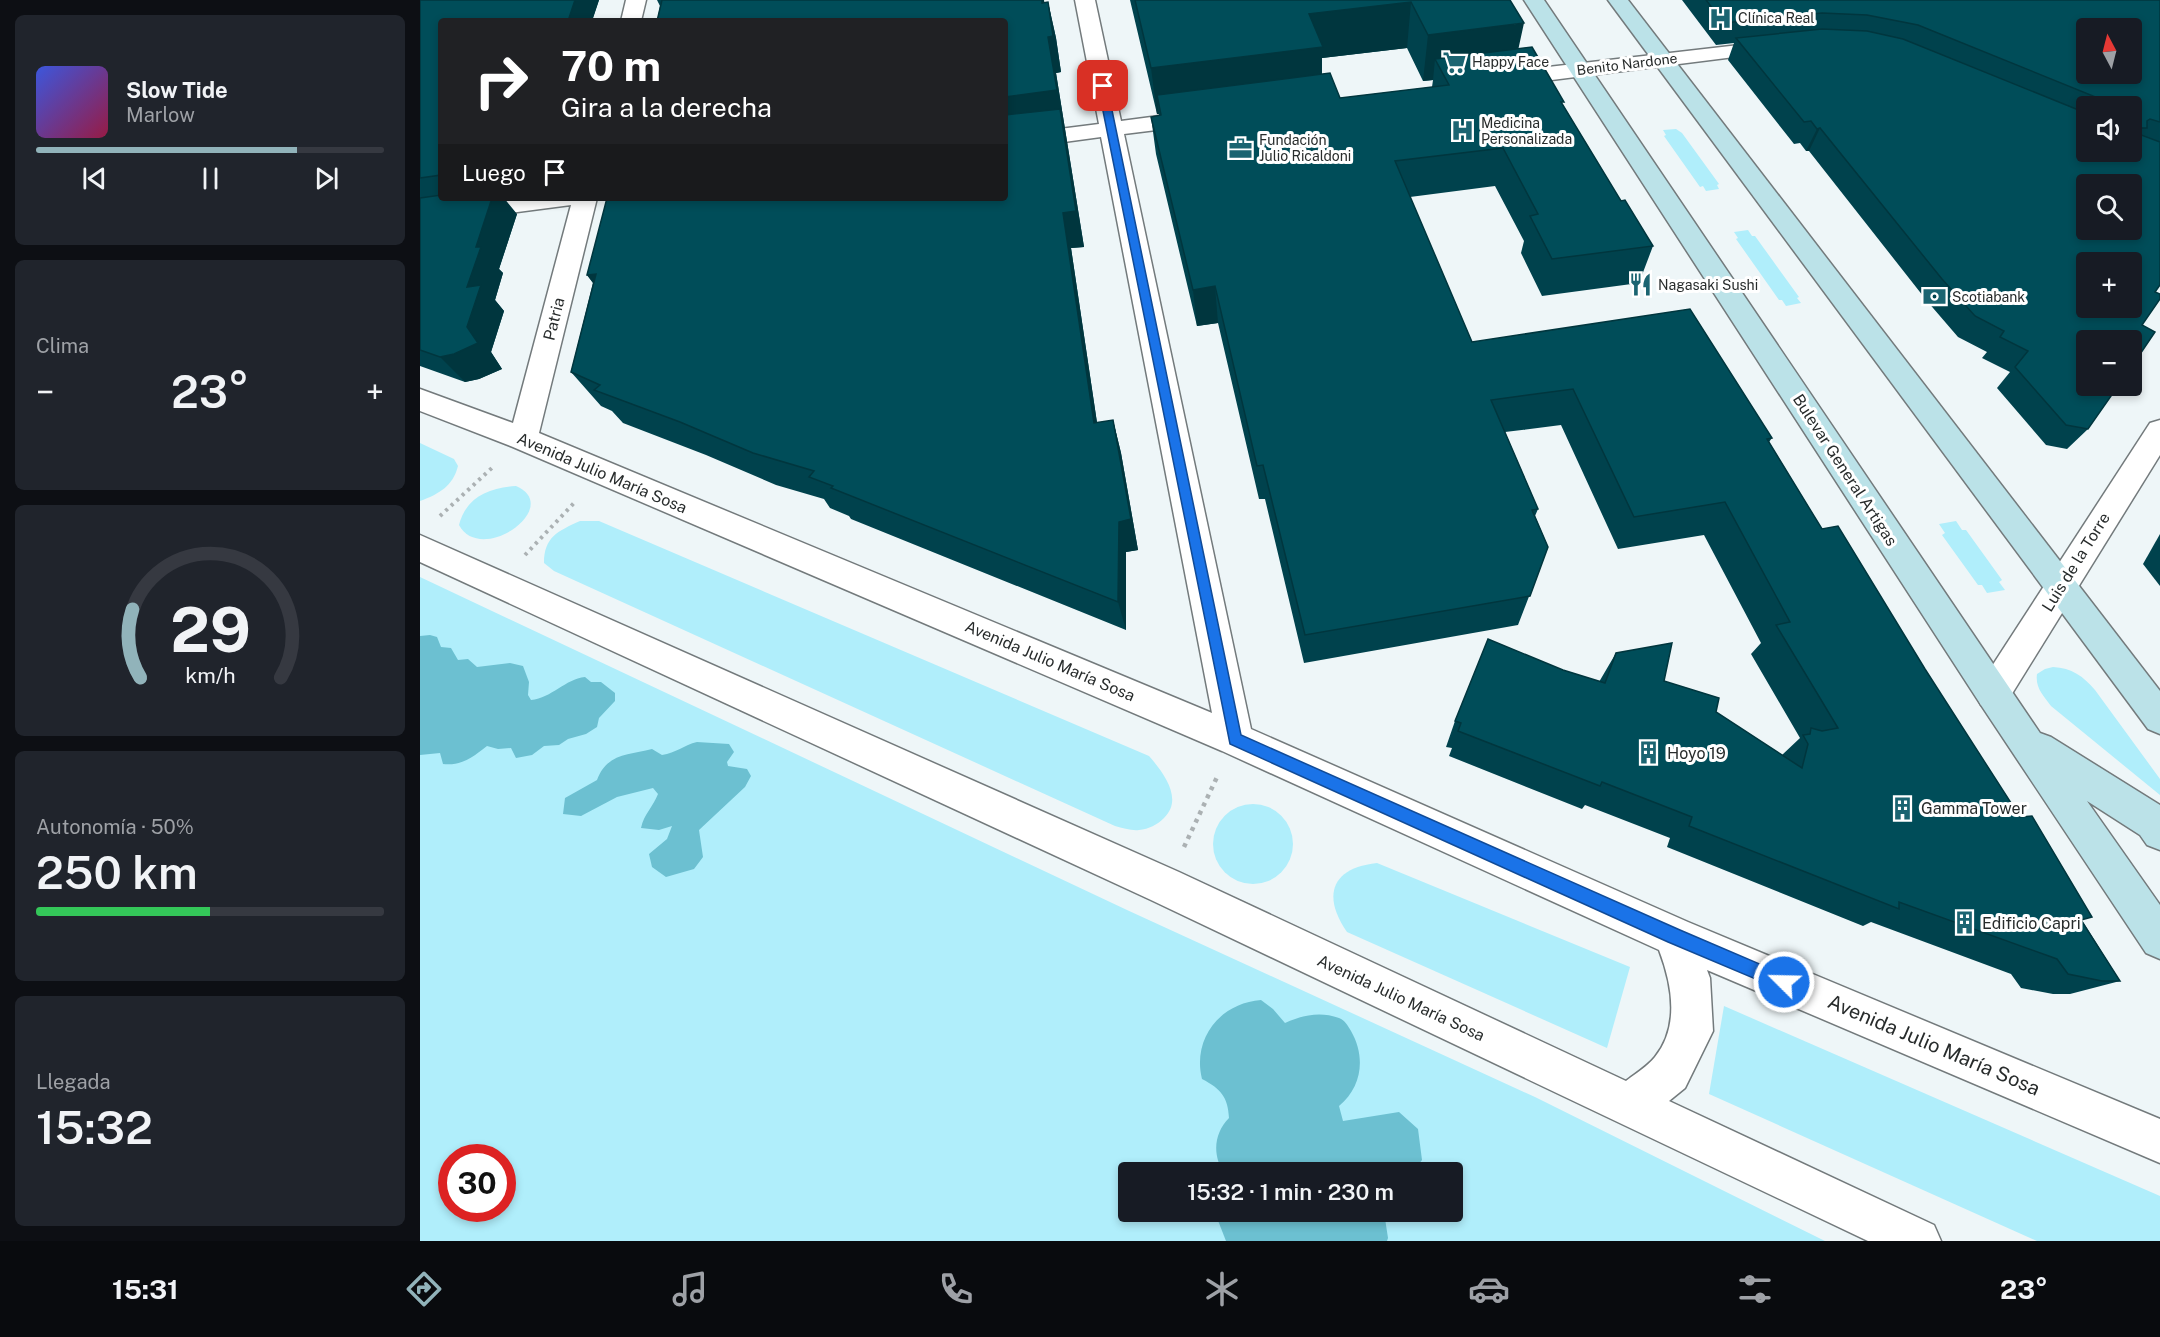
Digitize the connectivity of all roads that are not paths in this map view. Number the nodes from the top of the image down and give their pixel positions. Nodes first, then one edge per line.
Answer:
1 (636, 0) edge
2 (1085, 0) edge
3 (1534, 0) edge
4 (1618, 0) edge
5 (632, 18) edge
6 (1790, 45) edge
7 (1662, 59) junction
8 (1580, 69) junction
9 (1487, 81) edge
10 (1217, 116) edge
11 (1112, 129) junction
12 (1008, 143) edge
13 (546, 201) edge
14 (584, 201) edge
15 (420, 217) edge
16 (420, 400) edge
17 (2160, 431) edge
18 (523, 439) junction
19 (429, 534) edge
20 (2061, 585) junction
21 (1993, 694) junction
22 (2160, 718) edge
23 (1235, 740) junction
24 (2026, 741) junction
25 (2160, 832) edge
26 (1674, 936) junction
27 (2160, 939) edge
28 (1629, 1106) junction
29 (2160, 1141) edge
30 (1918, 1241) edge

1 - 5 street
2 - 11 street
3 - 8 main road, Bulevar General Artigas
4 - 7 main road
6 - 7 street, Benito Nardone
7 - 8 street, Benito Nardone
7 - 20 main road
8 - 9 street, Benito Nardone
8 - 21 main road, Bulevar General Artigas
10 - 11 street
11 - 12 street
11 - 23 street
13 - 15 street
14 - 18 street, Patria
16 - 18 street, Avenida Julio María Sosa
17 - 20 street, Luis de la Torre
18 - 23 street, Avenida Julio María Sosa
19 - 28 street, Avenida Julio María Sosa
20 - 21 street, Luis de la Torre
20 - 22 main road
21 - 24 main road, Bulevar General Artigas
23 - 26 street, Avenida Julio María Sosa
24 - 25 main road
24 - 27 main road, Bulevar General Artigas
26 - 28 street
26 - 29 street, Avenida Julio María Sosa
28 - 30 street, Avenida Julio María Sosa

